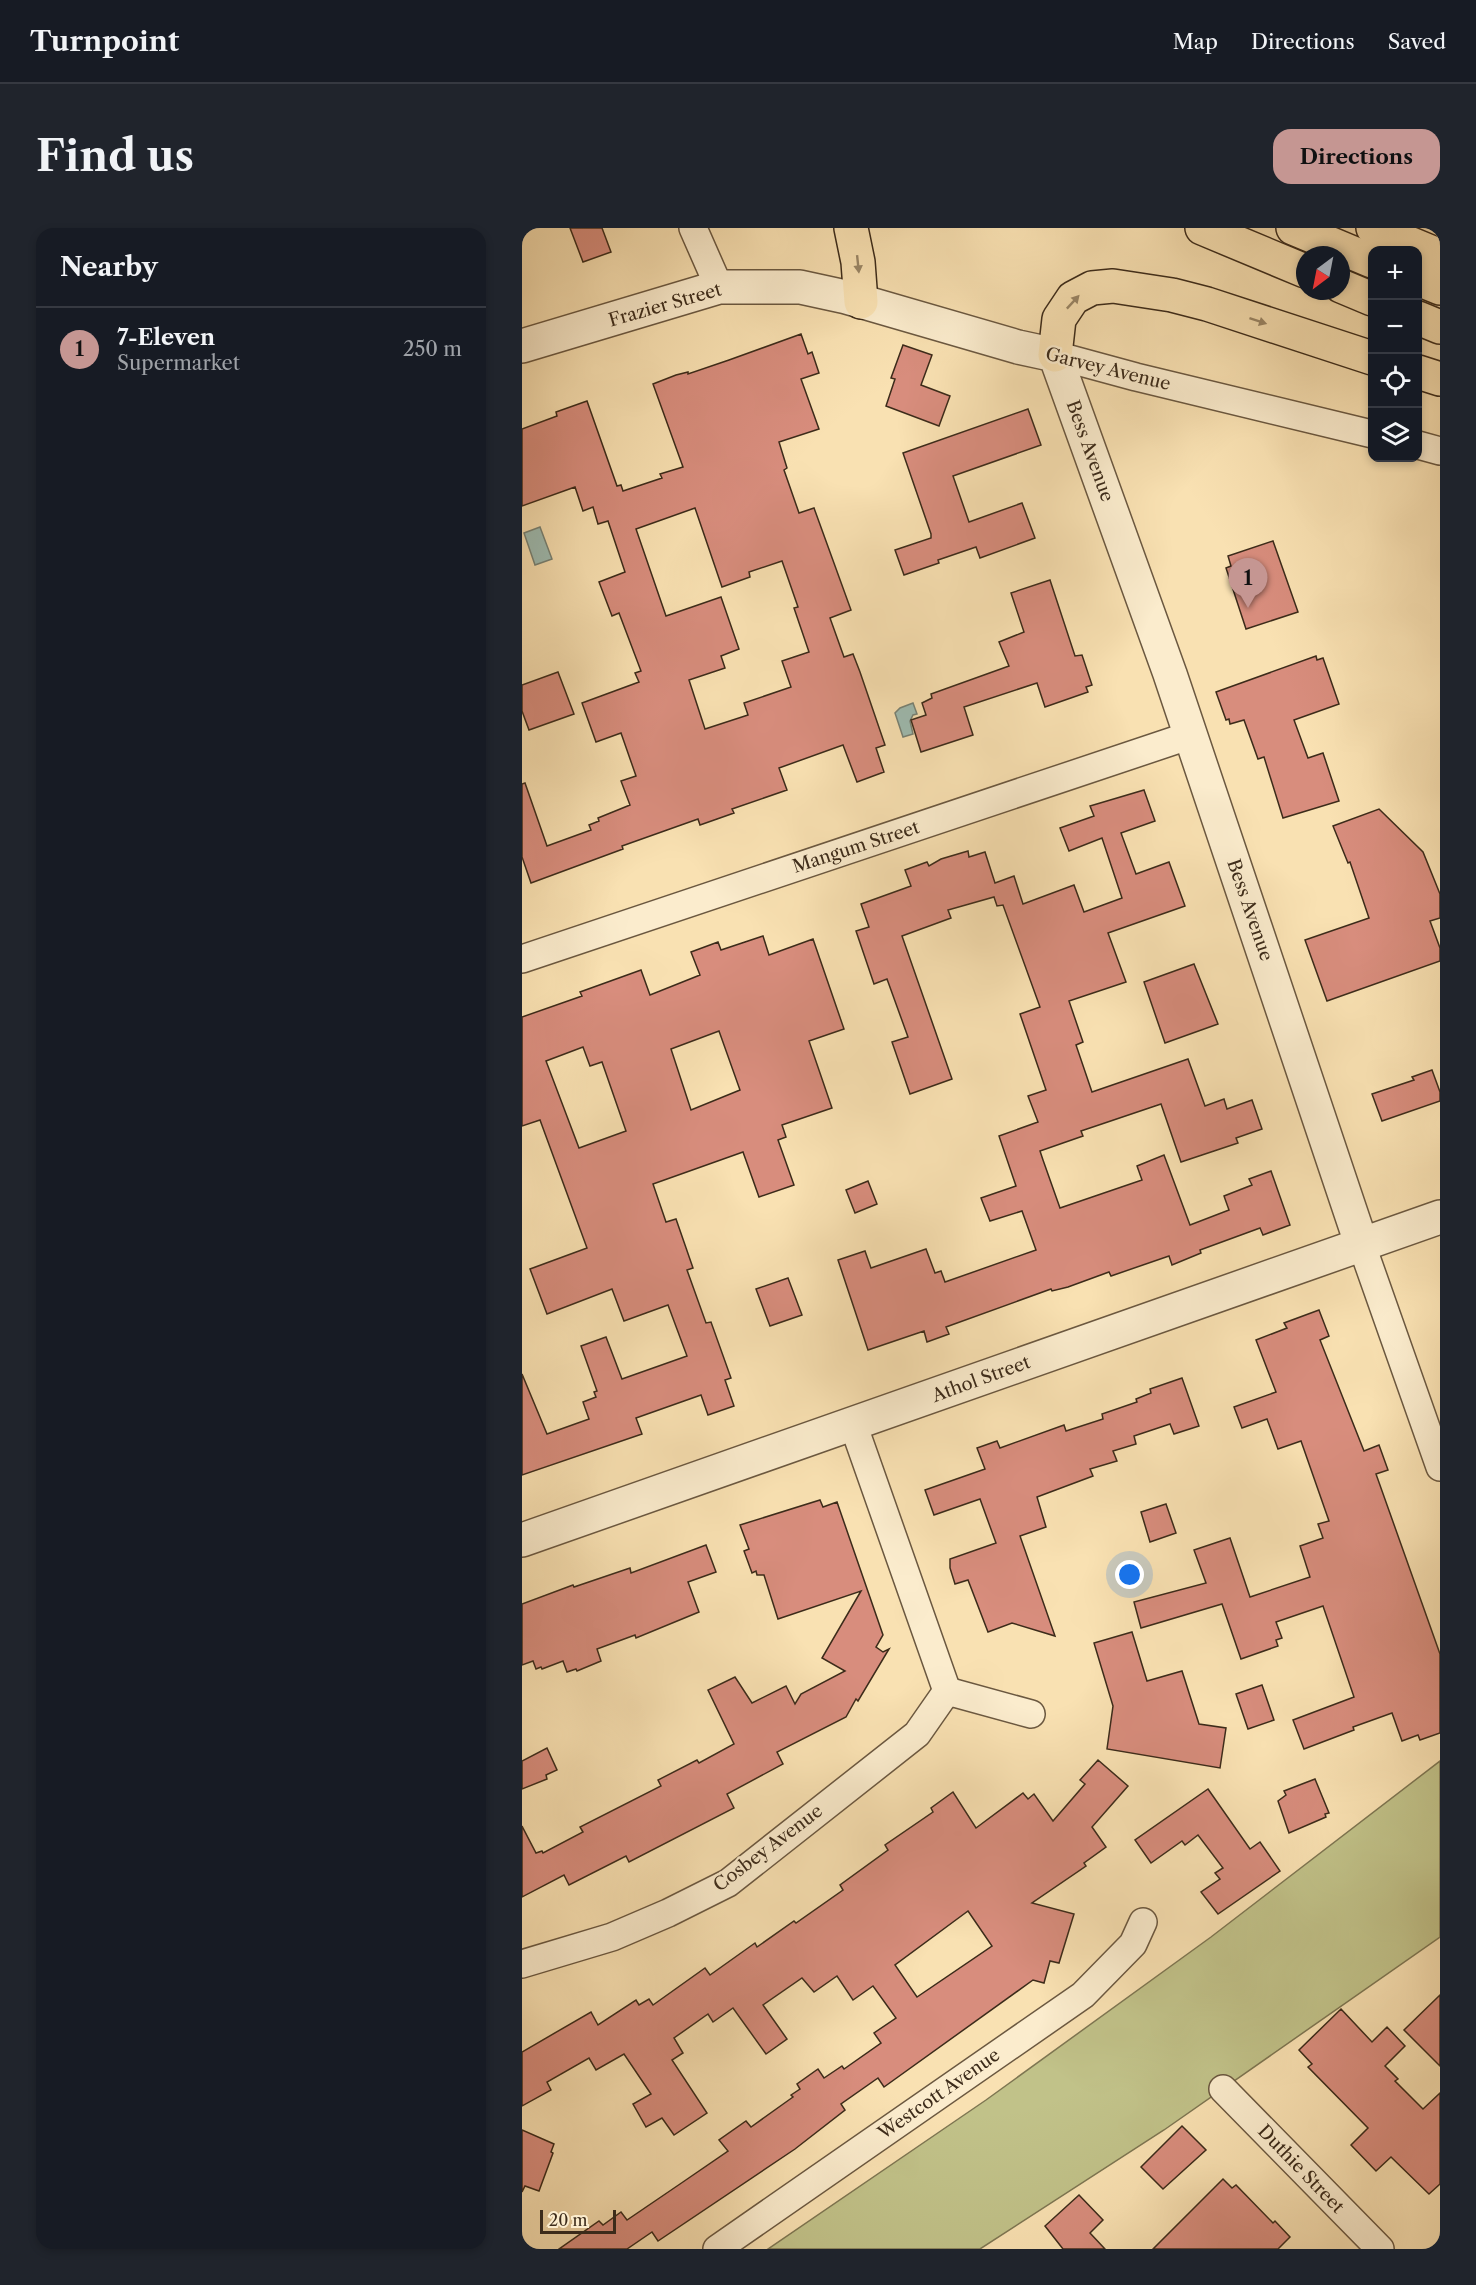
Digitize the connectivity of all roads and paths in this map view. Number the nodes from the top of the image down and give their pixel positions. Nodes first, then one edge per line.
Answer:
1 (693, 228) edge
2 (851, 228) edge
3 (1202, 228) edge
4 (1293, 228) edge
5 (1372, 228) edge
6 (1440, 256) edge
7 (1368, 259) edge
8 (1296, 267) edge
9 (1422, 281) edge
10 (719, 287) junction
11 (1440, 288) edge
12 (1350, 290) edge
13 (1368, 297) edge
14 (854, 299) junction
15 (1422, 320) edge
16 (1440, 327) edge
17 (522, 346) edge
18 (1055, 355) junction
19 (1368, 357) edge
20 (1422, 373) edge
21 (1440, 379) edge
22 (1368, 433) edge
23 (1422, 446) edge
24 (1440, 451) edge
25 (1191, 735) junction
26 (522, 959) edge
27 (1440, 1217) edge
28 (1361, 1244) junction
29 (853, 1424) junction
30 (1440, 1467) edge
31 (522, 1540) edge
32 (946, 1691) junction
33 (1031, 1714) dead end
34 (1143, 1922) dead end
35 (522, 1964) edge
36 (1223, 2089) dead end
37 (717, 2249) edge
38 (1380, 2249) edge

1 - 10 street
2 -> 14 highway
3 - 8 highway
4 - 7 highway
5 - 6 highway
9 - 11 highway
10 - 14 street, Frazier Street
10 - 17 street, Frazier Street
12 - 13 highway
14 - 18 street, Garvey Avenue
15 - 16 highway
18 -> 19 highway
18 - 22 street, Garvey Avenue
18 - 25 street, Bess Avenue
20 - 21 highway
23 - 24 street
25 - 26 street, Mangum Street
25 - 28 street, Bess Avenue
27 - 28 street, Athol Street
28 - 29 street, Athol Street
28 - 30 street, Bess Avenue
29 - 31 street, Athol Street
29 - 32 street
32 - 33 street
32 - 35 street, Cosbey Avenue
34 - 37 street, Westcott Avenue
36 - 38 street, Duthie Street

